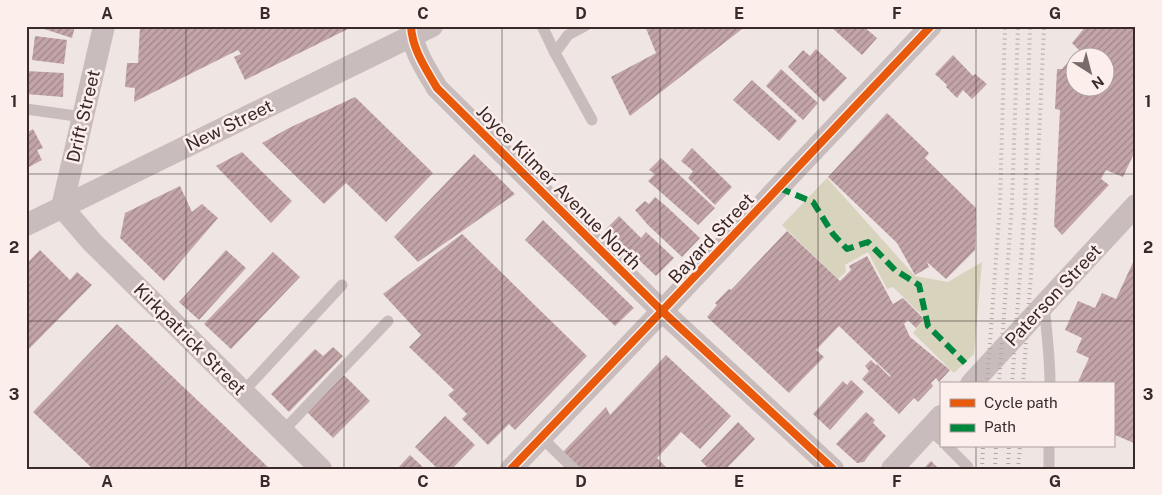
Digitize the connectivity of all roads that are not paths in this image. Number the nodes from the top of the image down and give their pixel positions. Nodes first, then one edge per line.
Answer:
1 (104, 26) edge
2 (432, 26) edge
3 (542, 26) edge
4 (585, 26) edge
5 (931, 26) edge
6 (411, 31) edge
7 (555, 53) junction
8 (26, 108) edge
9 (83, 117) junction
10 (592, 120) dead end
11 (1136, 205) edge
12 (62, 207) junction
13 (26, 225) edge
14 (342, 285) dead end
15 (1044, 304) junction
16 (662, 311) junction
17 (388, 321) dead end
18 (973, 382) edge
19 (1050, 382) edge
20 (243, 392) junction
21 (937, 429) edge
22 (283, 431) junction
23 (541, 437) junction
24 (949, 448) edge
25 (1049, 448) edge
26 (968, 467) dead end
27 (321, 469) edge
28 (511, 469) edge
29 (574, 469) edge
30 (833, 469) edge
31 (892, 469) edge
32 (1049, 469) edge

1 - 9 street, Drift Street
2 - 6 street, New Street
3 - 7 lane
4 - 7 lane
5 - 16 street, Bayard Street
6 - 12 street, New Street
6 - 16 street, Joyce Kilmer Avenue North
7 - 10 lane
8 - 9 lane
9 - 12 street, Drift Street
11 - 15 street, Paterson Street
12 - 13 street, New Street
12 - 20 street, Kirkpatrick Street
14 - 20 lane
15 - 18 street, Paterson Street
15 - 19 lane
16 - 23 street, Bayard Street
16 - 30 street, Joyce Kilmer Avenue North
17 - 22 lane
20 - 22 street, Kirkpatrick Street
21 - 31 street
22 - 27 street, Kirkpatrick Street
23 - 28 street, Bayard Street
23 - 29 lane
24 - 26 lane
25 - 32 lane

